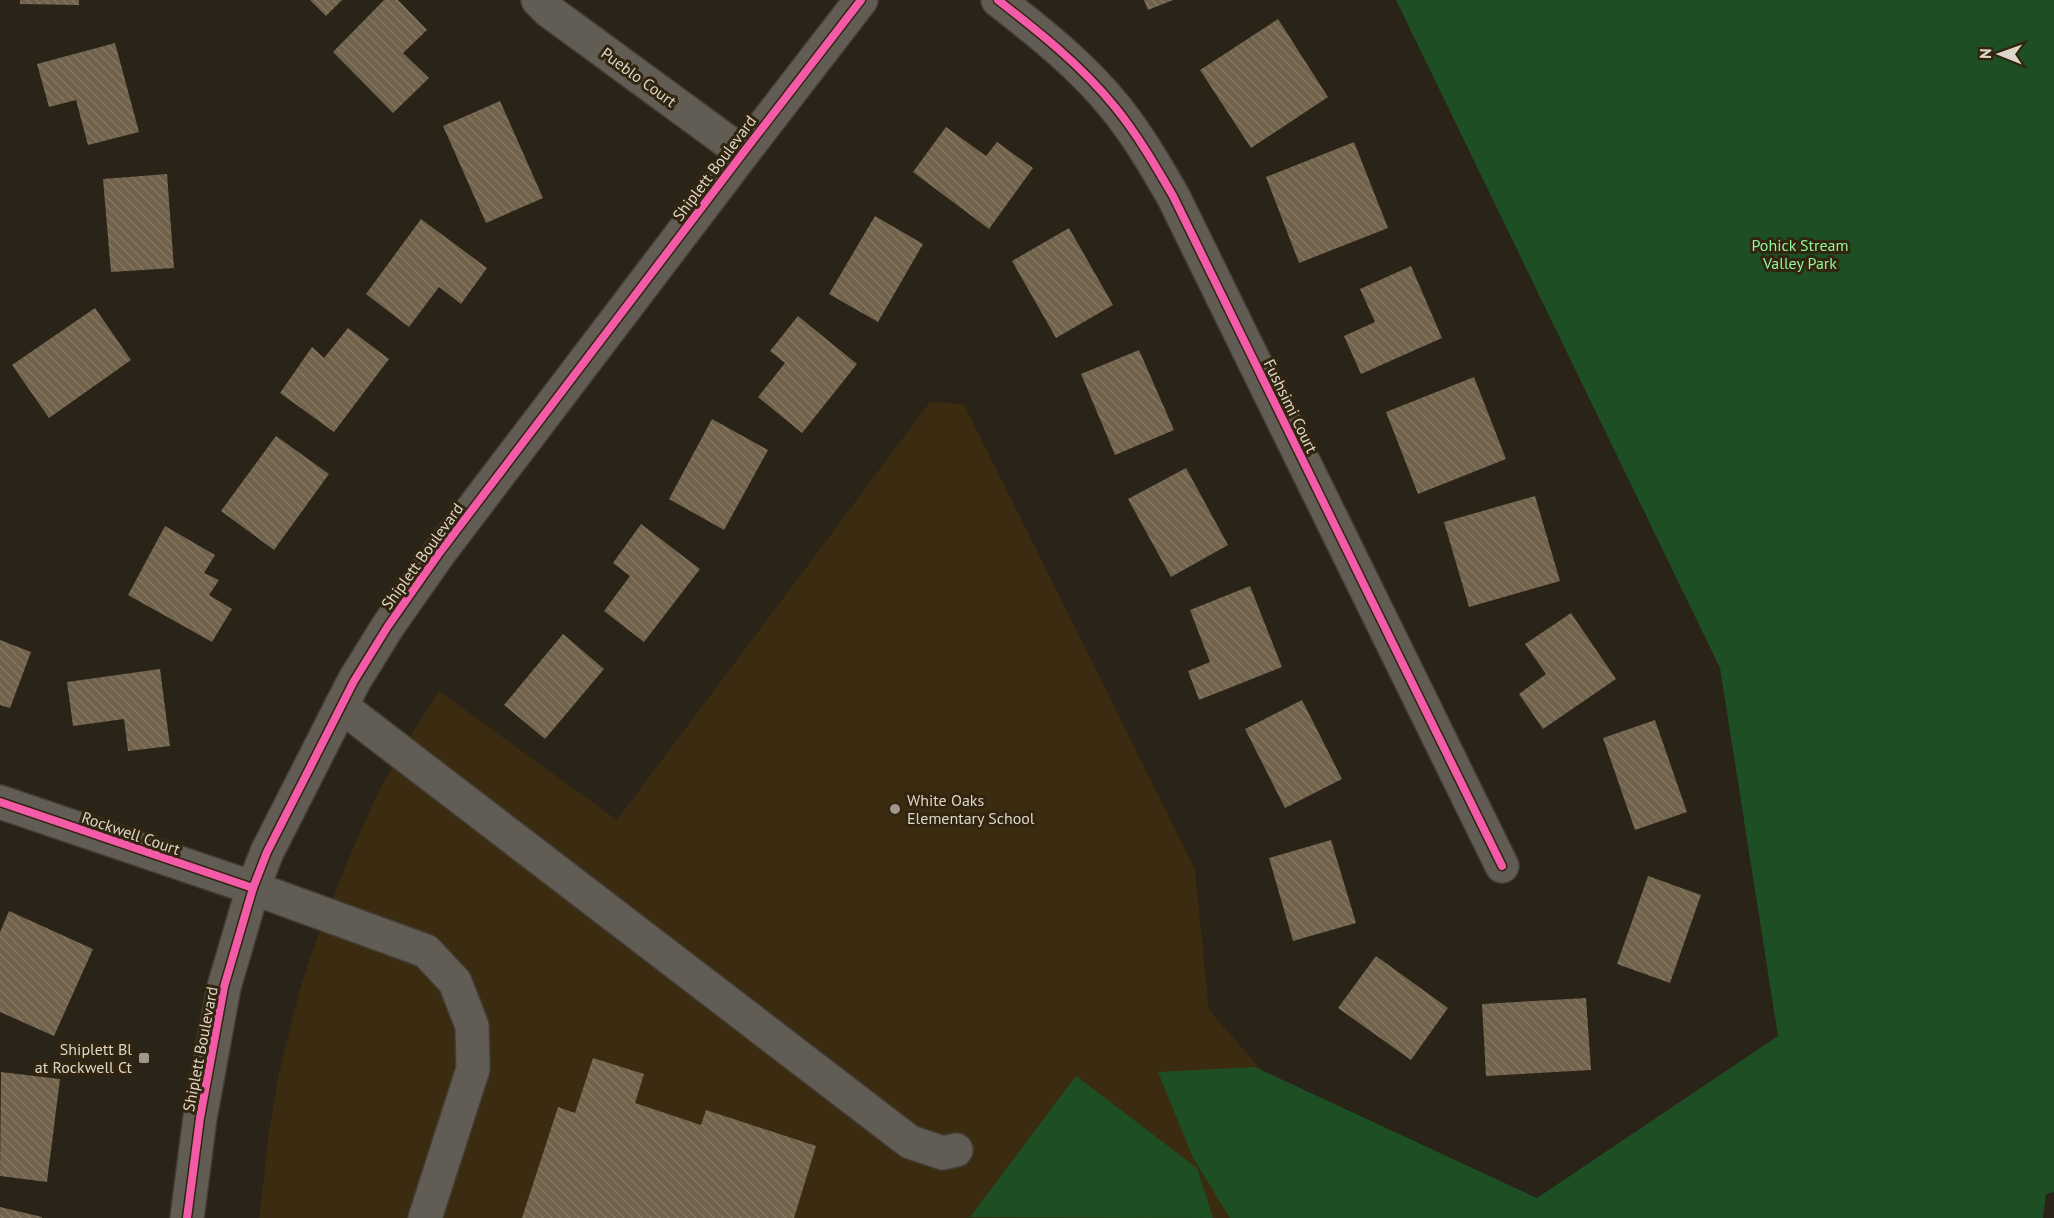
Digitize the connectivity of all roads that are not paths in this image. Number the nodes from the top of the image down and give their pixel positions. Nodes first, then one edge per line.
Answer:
1 (538, 0) edge
2 (861, 0) edge
3 (998, 0) edge
4 (743, 153) junction
5 (341, 706) junction
6 (0, 802) edge
7 (1502, 866) dead end
8 (253, 888) junction
9 (956, 1150) dead end
10 (187, 1218) edge
11 (425, 1218) edge

1 - 4 street, Pueblo Court
2 - 4 street, Shiplett Boulevard
3 - 7 street, Fushsimi Court
4 - 5 street, Shiplett Boulevard
5 - 8 street, Shiplett Boulevard
5 - 9 street
6 - 8 street, Rockwell Court
8 - 10 street, Shiplett Boulevard
8 - 11 street, Rockwell Court

